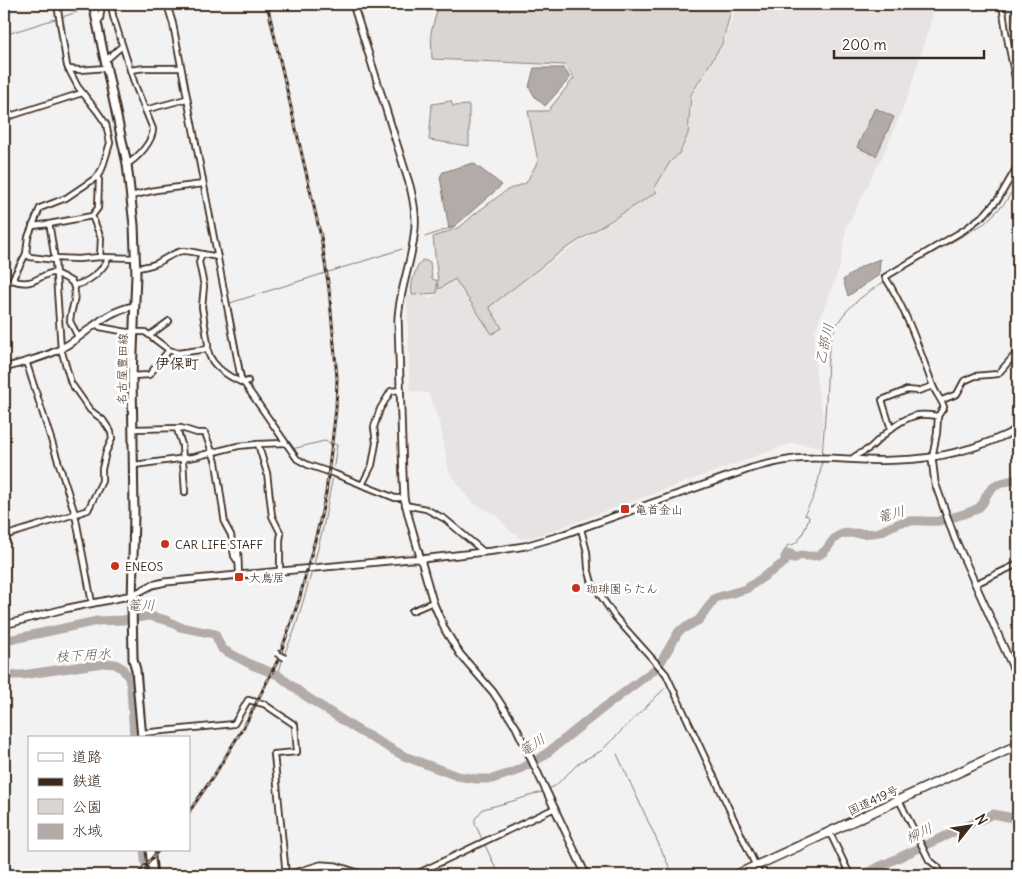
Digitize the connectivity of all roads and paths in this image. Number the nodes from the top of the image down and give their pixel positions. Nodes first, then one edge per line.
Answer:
1 (57, 4) edge
2 (93, 4) edge
3 (102, 4) edge
4 (110, 4) edge
5 (167, 4) edge
6 (353, 4) edge
7 (1002, 4) edge
8 (97, 23) junction
9 (122, 46) junction
10 (105, 64) junction
11 (181, 68) junction
12 (68, 69) junction
13 (130, 70) junction
14 (1018, 93) edge
15 (82, 94) junction
16 (186, 99) junction
17 (145, 110) junction
18 (4, 118) edge
19 (121, 136) junction
20 (110, 139) junction
21 (127, 164) junction
22 (1018, 165) edge
23 (97, 177) junction
24 (203, 184) junction
25 (131, 196) junction
26 (92, 216) junction
27 (49, 224) junction
28 (32, 226) junction
29 (26, 254) junction
30 (202, 254) junction
31 (100, 257) junction
32 (218, 257) junction
33 (108, 258) junction
34 (136, 258) junction
35 (55, 259) junction
36 (136, 269) junction
37 (55, 273) junction
38 (12, 280) junction
39 (4, 284) edge
40 (74, 285) junction
41 (135, 306) junction
42 (169, 321) dead end
43 (96, 324) junction
44 (134, 333) junction
45 (150, 336) junction
46 (78, 337) junction
47 (61, 349) junction
48 (207, 349) junction
49 (169, 350) junction
50 (1018, 351) edge
51 (26, 361) junction
52 (4, 368) edge
53 (132, 376) junction
54 (245, 382) junction
55 (933, 386) junction
56 (401, 390) junction
57 (942, 400) junction
58 (938, 416) junction
59 (133, 429) junction
60 (176, 429) junction
61 (891, 429) junction
62 (1018, 429) edge
63 (285, 443) junction
64 (258, 444) junction
65 (213, 452) junction
66 (932, 458) junction
67 (183, 459) junction
68 (852, 459) junction
69 (134, 465) junction
70 (362, 485) junction
71 (185, 492) dead end
72 (405, 502) junction
73 (74, 514) junction
74 (580, 529) junction
75 (4, 536) edge
76 (238, 549) dead end
77 (484, 552) junction
78 (421, 559) junction
79 (238, 562) junction
80 (1018, 564) edge
81 (280, 571) junction
82 (239, 575) junction
83 (975, 584) junction
84 (133, 595) junction
85 (432, 602) junction
86 (92, 603) junction
87 (412, 611) dead end
88 (4, 625) edge
89 (276, 653) dead end
90 (285, 658) dead end
91 (1018, 679) edge
92 (142, 736) edge
93 (1018, 745) edge
94 (899, 800) junction
95 (555, 808) junction
96 (830, 833) junction
97 (150, 852) edge
98 (756, 866) junction
99 (153, 875) edge
100 (287, 875) edge
101 (364, 875) edge
102 (414, 875) edge
103 (586, 875) edge
104 (736, 875) edge
105 (760, 875) edge
106 (850, 875) edge
107 (942, 875) edge

1 - 12 street
2 - 8 main road, 名古屋豊田線
3 - 8 street
4 - 9 street
5 - 11 street
6 - 56 street
7 - 14 street
8 - 10 main road, 名古屋豊田線
9 - 10 street
9 - 13 street
10 - 12 street
10 - 19 main road, 名古屋豊田線
11 - 13 street
11 - 16 street
12 - 15 street
13 - 17 street
15 - 18 street
15 - 20 street
16 - 17 street
16 - 24 street
17 - 21 street
19 - 20 street
19 - 21 main road, 名古屋豊田線
20 - 23 street
21 - 25 main road, 名古屋豊田線
22 - 55 street
23 - 26 street
23 - 28 street
24 - 25 street
24 - 32 street
25 - 34 main road, 名古屋豊田線
26 - 27 street
26 - 31 street
27 - 28 street
27 - 35 street
28 - 29 street
29 - 35 street
29 - 38 street
30 - 32 street
30 - 36 street
30 - 48 street
31 - 33 street
31 - 35 street
32 - 54 street
33 - 34 street
33 - 40 street
34 - 36 main road, 名古屋豊田線
35 - 37 street
36 - 41 main road, 名古屋豊田線
37 - 38 street
37 - 40 street
37 - 47 street
38 - 39 street
40 - 46 street
41 - 43 street
41 - 44 main road, 名古屋豊田線
42 - 45 street
43 - 44 street
43 - 46 street
44 - 45 street
44 - 53 main road, 名古屋豊田線
45 - 49 street
46 - 47 street
47 - 51 street
47 - 73 street
48 - 49 street
48 - 54 street
49 - 53 street
50 - 57 street
51 - 52 street
51 - 73 street
53 - 59 main road, 名古屋豊田線
54 - 63 street
55 - 57 street
55 - 61 street
56 - 70 street
56 - 72 street
57 - 58 street
58 - 61 street
58 - 66 street
59 - 60 street
59 - 69 main road, 名古屋豊田線
60 - 65 street
60 - 67 street
61 - 68 street
62 - 66 street
63 - 64 street
63 - 70 street
64 - 65 street
64 - 81 street
65 - 67 street
65 - 79 street
66 - 68 street
66 - 83 street
67 - 69 street
67 - 71 street
68 - 74 street
69 - 84 main road, 名古屋豊田線
70 - 72 street
72 - 77 street
72 - 78 street
73 - 75 street
73 - 86 street
74 - 77 street
74 - 98 street
76 - 79 street
77 - 78 street
78 - 81 street
78 - 85 street
79 - 82 street
80 - 83 street
81 - 82 street
82 - 84 street
83 - 91 street
84 - 86 street
84 - 92 main road, 名古屋豊田線
85 - 87 street
85 - 95 street
86 - 88 street
89 - 90 street, bridge
92 - 100 street
93 - 94 highway, 国道419号
94 - 96 highway, 国道419号
94 - 107 street
95 - 102 street
95 - 103 street
96 - 98 highway, 国道419号
96 - 106 street
97 - 99 main road
98 - 104 highway, 国道419号
98 - 105 street
100 - 101 street

